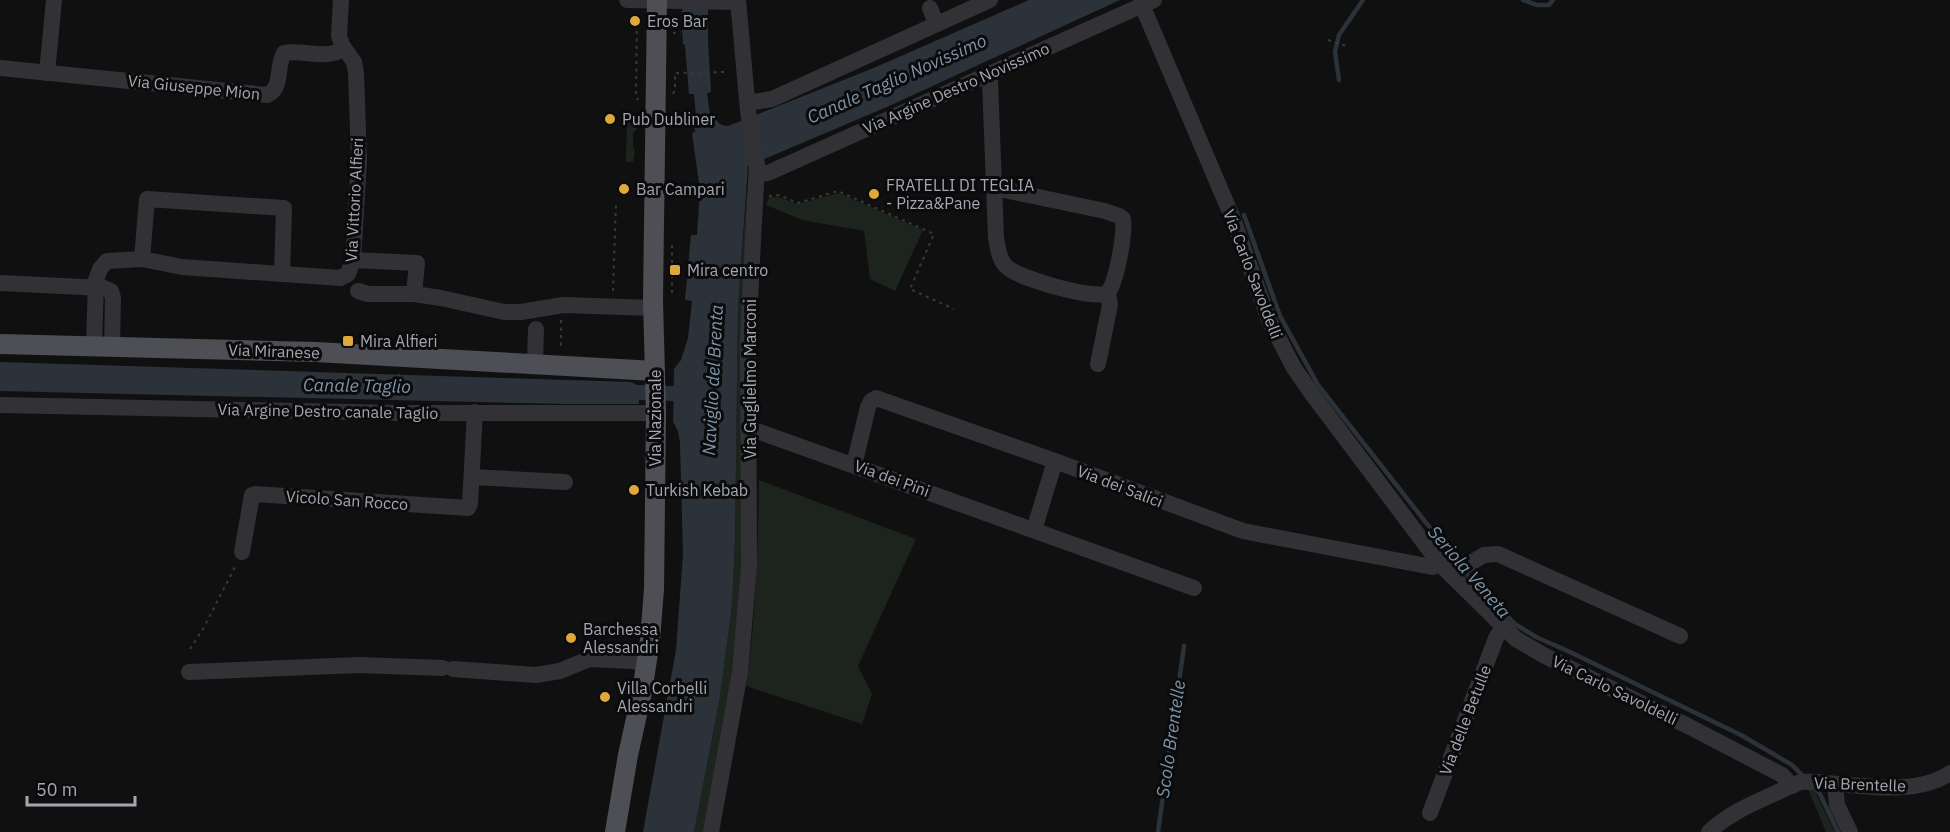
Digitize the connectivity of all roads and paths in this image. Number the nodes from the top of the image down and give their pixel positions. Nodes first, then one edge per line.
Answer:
1 (54, 0) edge
2 (627, 0) edge
3 (990, 0) edge
4 (657, 1) edge
5 (738, 1) edge
6 (1148, 3) edge
7 (336, 4) edge
8 (681, 32) dead end
9 (673, 33) dead end
10 (1328, 40) dead end
11 (1346, 46) dead end
12 (344, 48) junction
13 (0, 68) edge
14 (731, 68) dead end
15 (47, 73) junction
16 (686, 74) dead end
17 (988, 74) junction
18 (749, 110) junction
19 (669, 126) dead end
20 (692, 129) dead end
21 (757, 169) junction
22 (995, 188) junction
23 (764, 197) dead end
24 (616, 202) dead end
25 (142, 259) junction
26 (353, 260) junction
27 (282, 274) junction
28 (0, 283) edge
29 (96, 288) junction
30 (358, 291) dead end
31 (1108, 292) junction
32 (409, 293) junction
33 (559, 306) junction
34 (613, 306) junction
35 (653, 308) junction
36 (954, 309) dead end
37 (535, 321) junction
38 (0, 344) edge
39 (103, 346) junction
40 (562, 356) dead end
41 (535, 363) junction
42 (1098, 364) dead end
43 (399, 370) dead end
44 (655, 375) junction
45 (398, 403) dead end
46 (0, 405) edge
47 (656, 411) junction
48 (476, 412) junction
49 (749, 431) junction
50 (1055, 461) junction
51 (854, 465) junction
52 (472, 477) junction
53 (565, 482) dead end
54 (1034, 530) junction
55 (242, 552) joint
56 (1453, 569) junction
57 (1194, 588) dead end
58 (1503, 627) junction
59 (1680, 636) dead end
60 (190, 650) dead end
61 (645, 664) junction
62 (189, 672) dead end
63 (1950, 773) edge
64 (1802, 783) junction
65 (1835, 784) junction
66 (1430, 813) dead end
67 (615, 832) edge
68 (711, 832) edge
69 (1709, 832) edge
70 (1850, 832) edge

1 - 15 street
2 - 4 street
3 - 18 street
4 - 5 street
4 - 35 main road, Via Nazionale
5 - 18 street, Via Guglielmo Marconi
6 - 17 street, Via Argine Destro Novissimo
6 - 56 street, Via Carlo Savoldelli
7 - 12 street, Via Vittorio Alfieri
8 - 9 path
10 - 11 path
12 - 15 street, Via Giuseppe Mion
12 - 26 street, Via Vittorio Alfieri
13 - 15 street, Via Giuseppe Mion
14 - 16 path
17 - 21 street, Via Argine Destro Novissimo
17 - 22 street
18 - 21 street, Via Guglielmo Marconi
19 - 20 path
21 - 49 street, Via Guglielmo Marconi
22 - 31 street
22 - 31 street
23 - 36 path
24 - 34 path
25 - 27 street, Via Vittorio Alfieri
25 - 27 street
25 - 29 street, Via Vittorio Alfieri
26 - 27 street, Via Vittorio Alfieri
26 - 32 street
28 - 29 street
29 - 39 street, Via Vittorio Alfieri
30 - 32 street
31 - 42 street
32 - 37 street
33 - 34 street
33 - 37 street
33 - 40 path
34 - 35 street
35 - 44 main road, Via Nazionale
37 - 41 street
38 - 39 main road, Via Miranese
39 - 41 main road, Via Miranese
41 - 44 main road, Via Miranese
43 - 45 path
44 - 47 main road, Via Nazionale
46 - 48 street, Via Argine Destro canale Taglio
47 - 48 street, Via Argine Destro canale Taglio
47 - 61 main road, Via Nazionale
48 - 52 street, Vicolo San Rocco
49 - 51 street, Via dei Pini
49 - 68 street, Via Guglielmo Marconi
50 - 51 street, Via dei Salici
50 - 54 street
50 - 56 street, Via dei Salici
51 - 54 street, Via dei Pini
52 - 53 street
52 - 55 street, Vicolo San Rocco
54 - 57 street, Via dei Pini
55 - 60 path
56 - 58 street, Via Carlo Savoldelli
56 - 59 street
58 - 64 street, Via Carlo Savoldelli
58 - 66 street, Via delle Betulle
61 - 62 street
61 - 67 main road, Via Nazionale
63 - 65 street, Via Brentelle
64 - 65 street, Via Brentelle
64 - 69 street, Via Brentelle
65 - 70 street

